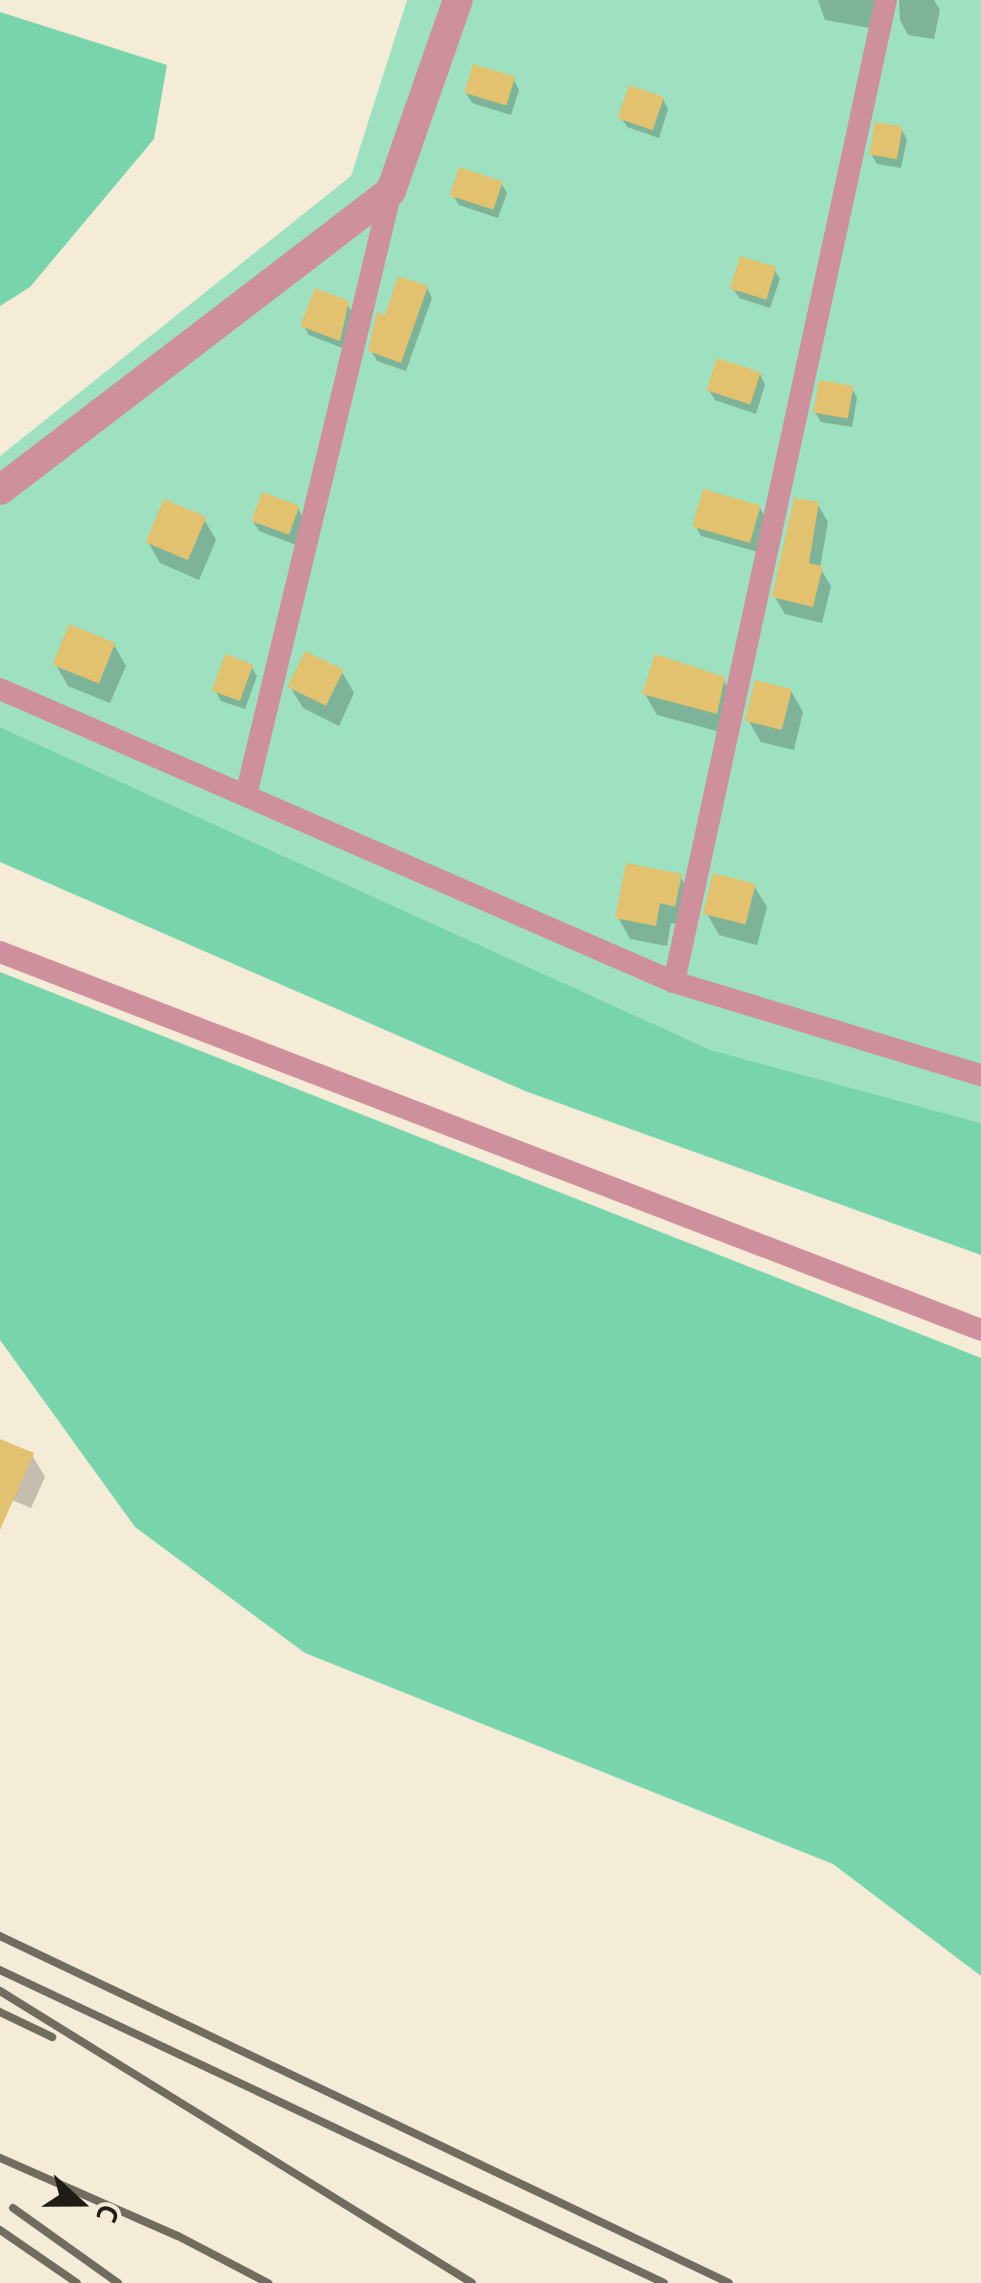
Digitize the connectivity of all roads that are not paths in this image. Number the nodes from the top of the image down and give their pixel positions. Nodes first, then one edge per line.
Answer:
1 (458, 0) edge
2 (886, 0) edge
3 (392, 191) junction
4 (0, 490) edge
5 (0, 688) edge
6 (246, 796) junction
7 (0, 952) edge
8 (674, 982) junction
9 (981, 1075) edge
10 (981, 1330) edge

1 - 3 street
2 - 8 lane
3 - 4 street
3 - 6 lane
5 - 6 lane
6 - 8 lane
7 - 10 lane
8 - 9 lane

